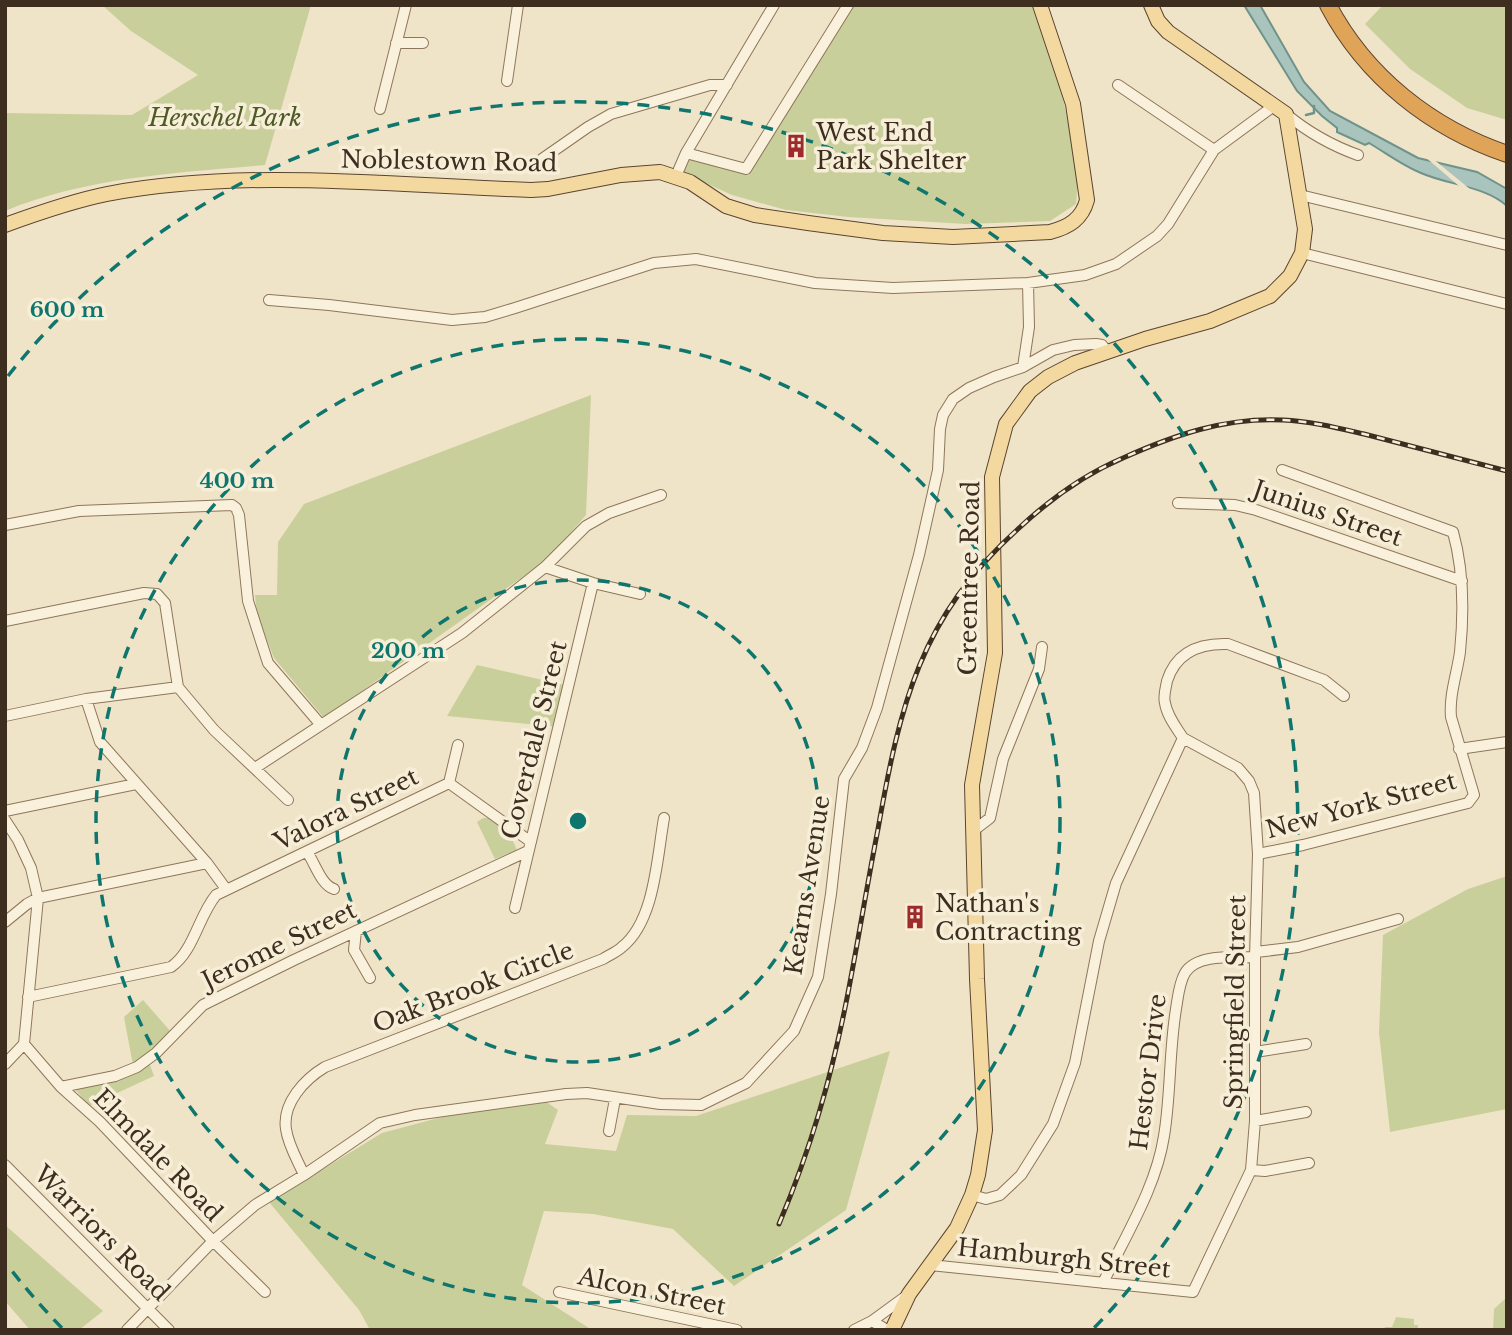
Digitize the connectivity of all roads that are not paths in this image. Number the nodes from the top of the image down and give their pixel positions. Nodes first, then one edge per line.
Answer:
1 (406, 5) edge
2 (518, 5) edge
3 (774, 5) edge
4 (848, 5) edge
5 (1040, 5) edge
6 (1151, 5) edge
7 (1328, 5) edge
8 (1340, 5) edge
9 (397, 43) junction
10 (423, 43) dead end
11 (507, 81) dead end
12 (727, 85) junction
13 (1118, 85) dead end
14 (380, 109) dead end
15 (1280, 109) junction
16 (1507, 143) edge
17 (1214, 150) junction
18 (686, 153) junction
19 (1507, 153) edge
20 (1358, 155) dead end
21 (542, 159) dead end
22 (676, 176) junction
23 (1300, 195) junction
24 (5, 225) edge
25 (1507, 245) edge
26 (1301, 253) junction
27 (1028, 283) junction
28 (269, 300) dead end
29 (1507, 304) edge
30 (1107, 351) junction
31 (1023, 367) junction
32 (1282, 470) dead end
33 (661, 495) dead end
34 (1178, 503) dead end
35 (5, 524) edge
36 (545, 567) junction
37 (1462, 581) junction
38 (593, 583) junction
39 (640, 594) dead end
40 (5, 621) edge
41 (1042, 647) dead end
42 (178, 687) junction
43 (1344, 695) dead end
44 (86, 699) junction
45 (5, 716) edge
46 (321, 725) junction
47 (1183, 738) junction
48 (1507, 742) edge
49 (458, 745) dead end
50 (1459, 749) junction
51 (256, 768) junction
52 (136, 783) junction
53 (449, 783) junction
54 (288, 800) dead end
55 (5, 811) edge
56 (664, 818) dead end
57 (5, 820) edge
58 (973, 831) junction
59 (530, 847) junction
60 (307, 852) junction
61 (1258, 854) junction
62 (206, 863) junction
63 (226, 889) junction
64 (334, 889) dead end
65 (38, 898) junction
66 (516, 908) dead end
67 (1398, 919) dead end
68 (5, 922) edge
69 (356, 931) junction
70 (1256, 954) junction
71 (370, 978) dead end
72 (28, 997) junction
73 (24, 1044) junction
74 (1306, 1044) dead end
75 (1255, 1052) junction
76 (5, 1064) edge
77 (61, 1087) junction
78 (615, 1098) junction
79 (1306, 1112) dead end
80 (1255, 1121) junction
81 (610, 1131) dead end
82 (1309, 1163) dead end
83 (5, 1165) edge
84 (1251, 1170) junction
85 (304, 1175) junction
86 (972, 1195) junction
87 (213, 1241) junction
88 (930, 1265) junction
89 (1103, 1283) junction
90 (265, 1292) dead end
91 (1193, 1292) joint
92 (559, 1293) dead end
93 (909, 1294) junction
94 (148, 1309) junction
95 (872, 1321) junction
96 (127, 1330) edge
97 (169, 1330) edge
98 (737, 1330) edge
99 (854, 1330) edge
100 (890, 1330) edge

1 - 9 street
2 - 11 street
3 - 12 street
4 - 18 street
5 - 22 main road, Noblestown Road
6 - 15 main road
7 - 19 highway
8 - 16 highway
9 - 10 street
9 - 14 street
12 - 18 street
12 - 21 street
13 - 17 street
15 - 17 street
15 - 20 street
15 - 23 main road, Greentree Road
17 - 27 street
18 - 22 street
22 - 24 main road, Noblestown Road
23 - 25 street
23 - 26 main road, Greentree Road
26 - 29 street
26 - 30 main road, Greentree Road
27 - 28 street
27 - 31 street
30 - 31 street, Kearns Avenue
30 - 58 main road, Greentree Road
31 - 78 street, Kearns Avenue
32 - 37 street
33 - 36 street
34 - 37 street, Junius Street
35 - 46 street
36 - 38 street
36 - 46 street
37 - 50 street
38 - 39 street
38 - 59 street, Coverdale Street
40 - 42 street
41 - 58 street
42 - 44 street
42 - 51 street
43 - 47 street
44 - 45 street
44 - 52 street
46 - 51 street
47 - 61 street, Springfield Street
47 - 86 street
48 - 50 street
49 - 53 street, Valora Street
50 - 61 street, New York Street
51 - 54 street
52 - 55 street
52 - 62 street
53 - 59 street
53 - 60 street, Valora Street
56 - 85 street, Oak Brook Circle
57 - 65 street
58 - 86 main road, Greentree Road
59 - 66 street, Coverdale Street
59 - 69 street, Jerome Street
60 - 63 street, Valora Street
60 - 64 street
61 - 70 street, Springfield Street
62 - 63 street
62 - 65 street
63 - 72 street
65 - 68 street
65 - 72 street
67 - 70 street
69 - 71 street
69 - 77 street, Jerome Street
70 - 75 street, Springfield Street
70 - 89 street, Hestor Drive
72 - 73 street
73 - 76 street
73 - 77 street, Elmdale Road
74 - 75 street
75 - 80 street, Springfield Street
77 - 87 street, Elmdale Road
78 - 81 street
78 - 85 street, Kearns Avenue
79 - 80 street
80 - 84 street, Springfield Street
82 - 84 street
83 - 94 street, Warriors Road
84 - 91 street, Springfield Street
85 - 87 street, Kearns Avenue
86 - 88 main road, Greentree Road
87 - 90 street, Elmdale Road
87 - 94 street, Kearns Avenue
88 - 89 street, Hamburgh Street
88 - 93 main road, Greentree Road
89 - 91 street, Hamburgh Street
92 - 98 street, Alcon Street
93 - 95 street
93 - 100 main road, Greentree Road
94 - 96 street, Kearns Avenue
94 - 97 street, Warriors Road
95 - 99 street
95 - 100 street

